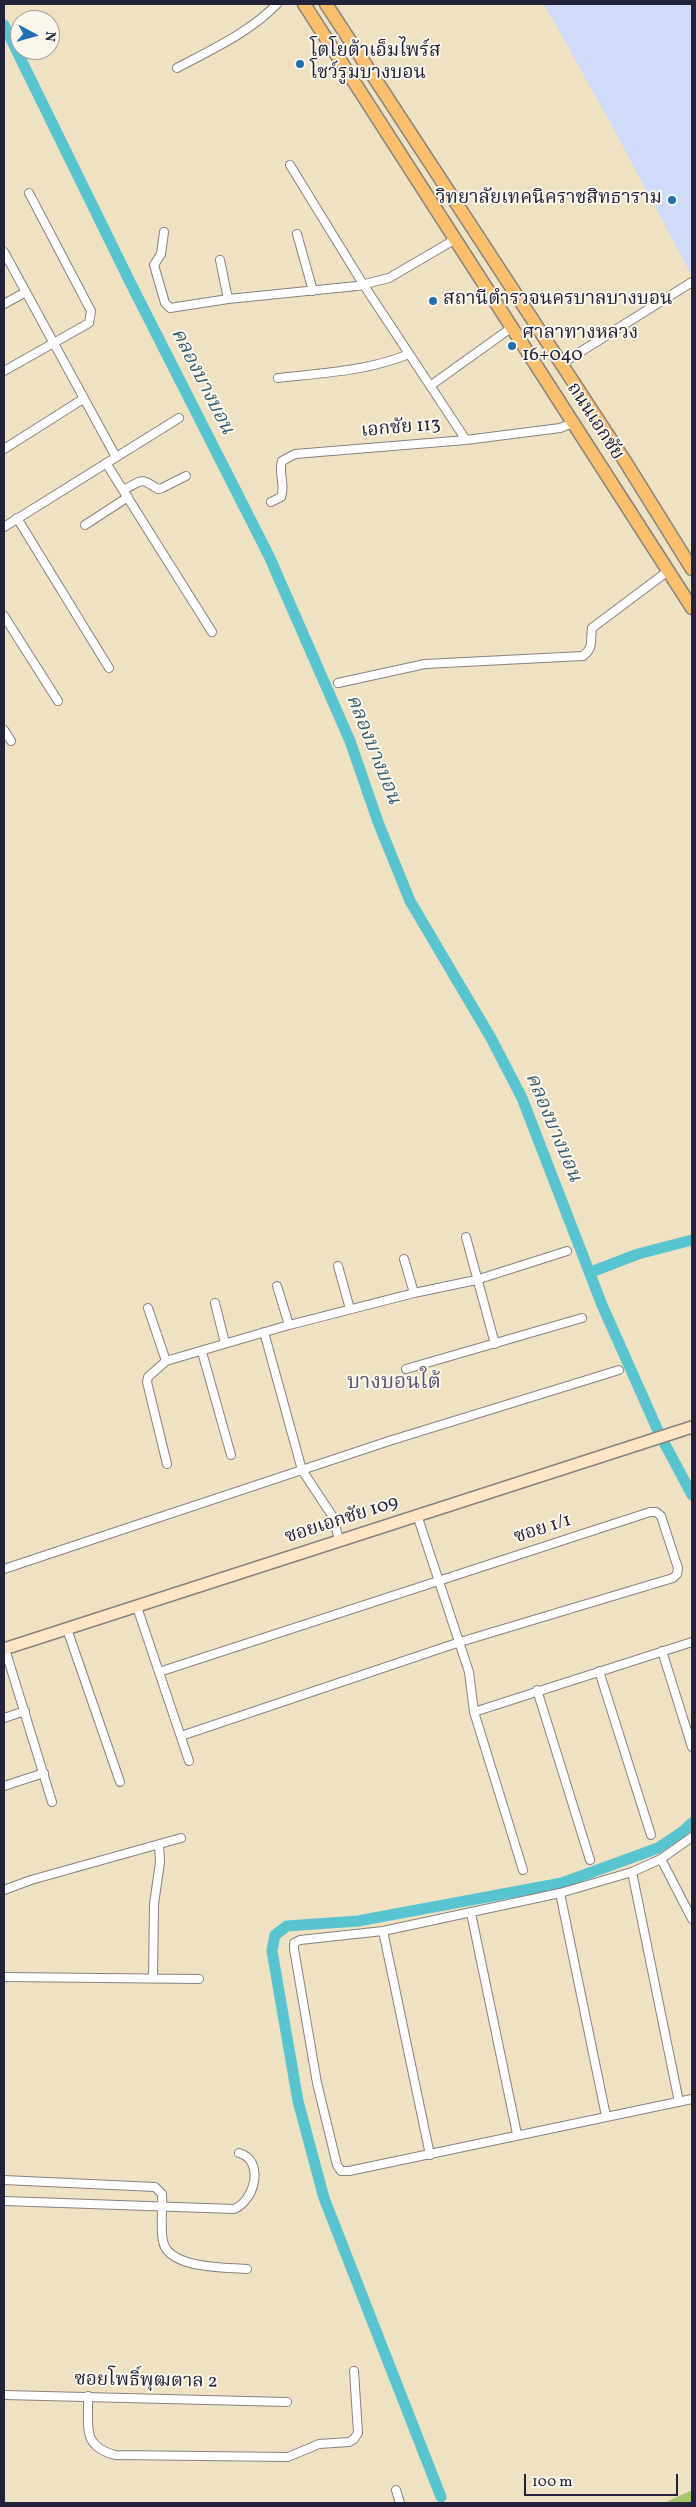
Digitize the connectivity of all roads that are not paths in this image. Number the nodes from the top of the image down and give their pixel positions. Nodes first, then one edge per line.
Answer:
1 (277, 4) edge
2 (304, 4) edge
3 (326, 4) edge
4 (177, 68) dead end
5 (290, 165) dead end
6 (29, 192) dead end
7 (164, 232) dead end
8 (297, 234) dead end
9 (454, 240) junction
10 (4, 252) edge
11 (220, 260) dead end
12 (692, 282) edge
13 (362, 284) junction
14 (313, 291) junction
15 (24, 293) junction
16 (228, 299) junction
17 (4, 304) edge
18 (511, 328) junction
19 (52, 343) junction
20 (409, 354) junction
21 (561, 364) junction
22 (4, 371) edge
23 (278, 378) dead end
24 (430, 386) junction
25 (83, 399) junction
26 (179, 418) dead end
27 (573, 423) junction
28 (466, 440) junction
29 (4, 449) edge
30 (116, 457) junction
31 (106, 463) junction
32 (186, 476) dead end
33 (126, 494) junction
34 (271, 502) dead end
35 (18, 518) junction
36 (85, 525) dead end
37 (4, 527) edge
38 (692, 569) edge
39 (668, 571) junction
40 (692, 608) edge
41 (4, 616) edge
42 (212, 632) dead end
43 (108, 668) dead end
44 (338, 683) dead end
45 (58, 701) dead end
46 (4, 730) edge
47 (11, 741) dead end
48 (466, 1237) dead end
49 (567, 1252) dead end
50 (404, 1259) dead end
51 (338, 1266) dead end
52 (476, 1280) junction
53 (277, 1286) dead end
54 (414, 1293) junction
55 (215, 1303) dead end
56 (148, 1308) dead end
57 (350, 1309) junction
58 (582, 1318) dead end
59 (289, 1325) junction
60 (264, 1332) junction
61 (225, 1343) junction
62 (494, 1344) junction
63 (202, 1352) junction
64 (166, 1361) junction
65 (406, 1369) dead end
66 (619, 1370) dead end
67 (692, 1427) edge
68 (231, 1455) dead end
69 (168, 1464) dead end
70 (302, 1470) junction
71 (417, 1515) junction
72 (339, 1540) junction
73 (4, 1569) edge
74 (440, 1581) junction
75 (137, 1607) junction
76 (67, 1629) junction
77 (460, 1642) junction
78 (692, 1642) edge
79 (4, 1649) edge
80 (662, 1651) junction
81 (599, 1671) junction
82 (159, 1672) junction
83 (537, 1690) junction
84 (25, 1711) junction
85 (474, 1712) junction
86 (4, 1718) edge
87 (181, 1736) junction
88 (692, 1747) edge
89 (189, 1761) dead end
90 (44, 1773) junction
91 (120, 1782) dead end
92 (4, 1786) edge
93 (52, 1802) dead end
94 (651, 1835) dead end
95 (692, 1837) edge
96 (181, 1838) dead end
97 (159, 1845) junction
98 (590, 1860) dead end
99 (661, 1860) junction
100 (524, 1870) dead end
101 (632, 1872) junction
102 (4, 1890) edge
103 (560, 1894) junction
104 (471, 1913) junction
105 (692, 1919) edge
106 (383, 1931) junction
107 (4, 1977) edge
108 (153, 1978) junction
109 (199, 1979) dead end
110 (692, 2099) edge
111 (679, 2102) junction
112 (606, 2116) junction
113 (517, 2134) junction
114 (238, 2154) dead end
115 (430, 2154) junction
116 (4, 2180) edge
117 (4, 2200) edge
118 (163, 2207) junction
119 (247, 2269) dead end
120 (354, 2371) dead end
121 (4, 2395) edge
122 (88, 2396) junction
123 (287, 2402) dead end
124 (396, 2490) dead end
125 (400, 2503) edge

1 - 4 street
2 - 9 main road, ถนนเอกชัย
3 - 21 main road, ถนนเอกชัย
5 - 13 street
6 - 19 street
7 - 16 street
8 - 14 street
9 - 13 street
9 - 18 main road, ถนนเอกชัย
10 - 15 street
11 - 16 street
12 - 21 street
13 - 14 street
13 - 20 street
14 - 16 street
15 - 17 street
15 - 19 street
18 - 24 street
18 - 27 main road, ถนนเอกชัย
19 - 22 street
19 - 25 street
20 - 23 street
20 - 24 street
21 - 38 main road, ถนนเอกชัย
24 - 28 street
25 - 29 street
25 - 30 street
26 - 30 street
27 - 28 street, เอกชัย 113
27 - 39 main road, ถนนเอกชัย
28 - 34 street, เอกชัย 113
30 - 31 street
31 - 33 street
31 - 35 street
32 - 33 street
33 - 36 street
33 - 42 street
35 - 37 street
35 - 43 street
39 - 40 main road, ถนนเอกชัย
39 - 44 street
41 - 45 street
46 - 47 street
48 - 52 street
49 - 52 street
50 - 54 street
51 - 57 street
52 - 54 street
52 - 62 street
53 - 59 street
54 - 57 street
55 - 61 street
56 - 64 street
57 - 59 street
58 - 62 street
59 - 60 street
60 - 61 street
60 - 70 street
61 - 63 street
62 - 65 street
63 - 64 street
63 - 68 street
64 - 69 street
66 - 70 street
67 - 71 street, ซอยเอกชัย 109
70 - 72 street
70 - 73 street
71 - 72 street, ซอยเอกชัย 109
71 - 74 street
72 - 75 street, ซอยเอกชัย 109
74 - 77 street
74 - 77 street, ซอย 1/1
74 - 82 street, ซอย 1/1
75 - 76 street, ซอยเอกชัย 109
75 - 82 street
76 - 79 street, ซอยเอกชัย 109
76 - 91 street
77 - 85 street
77 - 87 street
78 - 80 street
79 - 84 street
80 - 81 street
80 - 88 street
81 - 83 street
81 - 94 street
82 - 87 street
83 - 85 street
83 - 98 street
84 - 86 street
84 - 90 street
85 - 100 street
87 - 89 street
90 - 92 street
90 - 93 street
95 - 99 street
96 - 97 street
97 - 102 street
97 - 108 street
99 - 101 street
99 - 105 street
101 - 103 street
101 - 111 street
103 - 104 street
103 - 112 street
104 - 106 street
104 - 113 street
106 - 115 street
106 - 115 street
107 - 108 street
108 - 109 street
110 - 111 street
111 - 112 street
112 - 113 street
113 - 115 street
114 - 118 street
116 - 118 street
117 - 118 street
118 - 119 street
120 - 122 street
121 - 122 street, ซอยโพธิ์พุฒตาล 2
122 - 123 street, ซอยโพธิ์พุฒตาล 2
124 - 125 street

